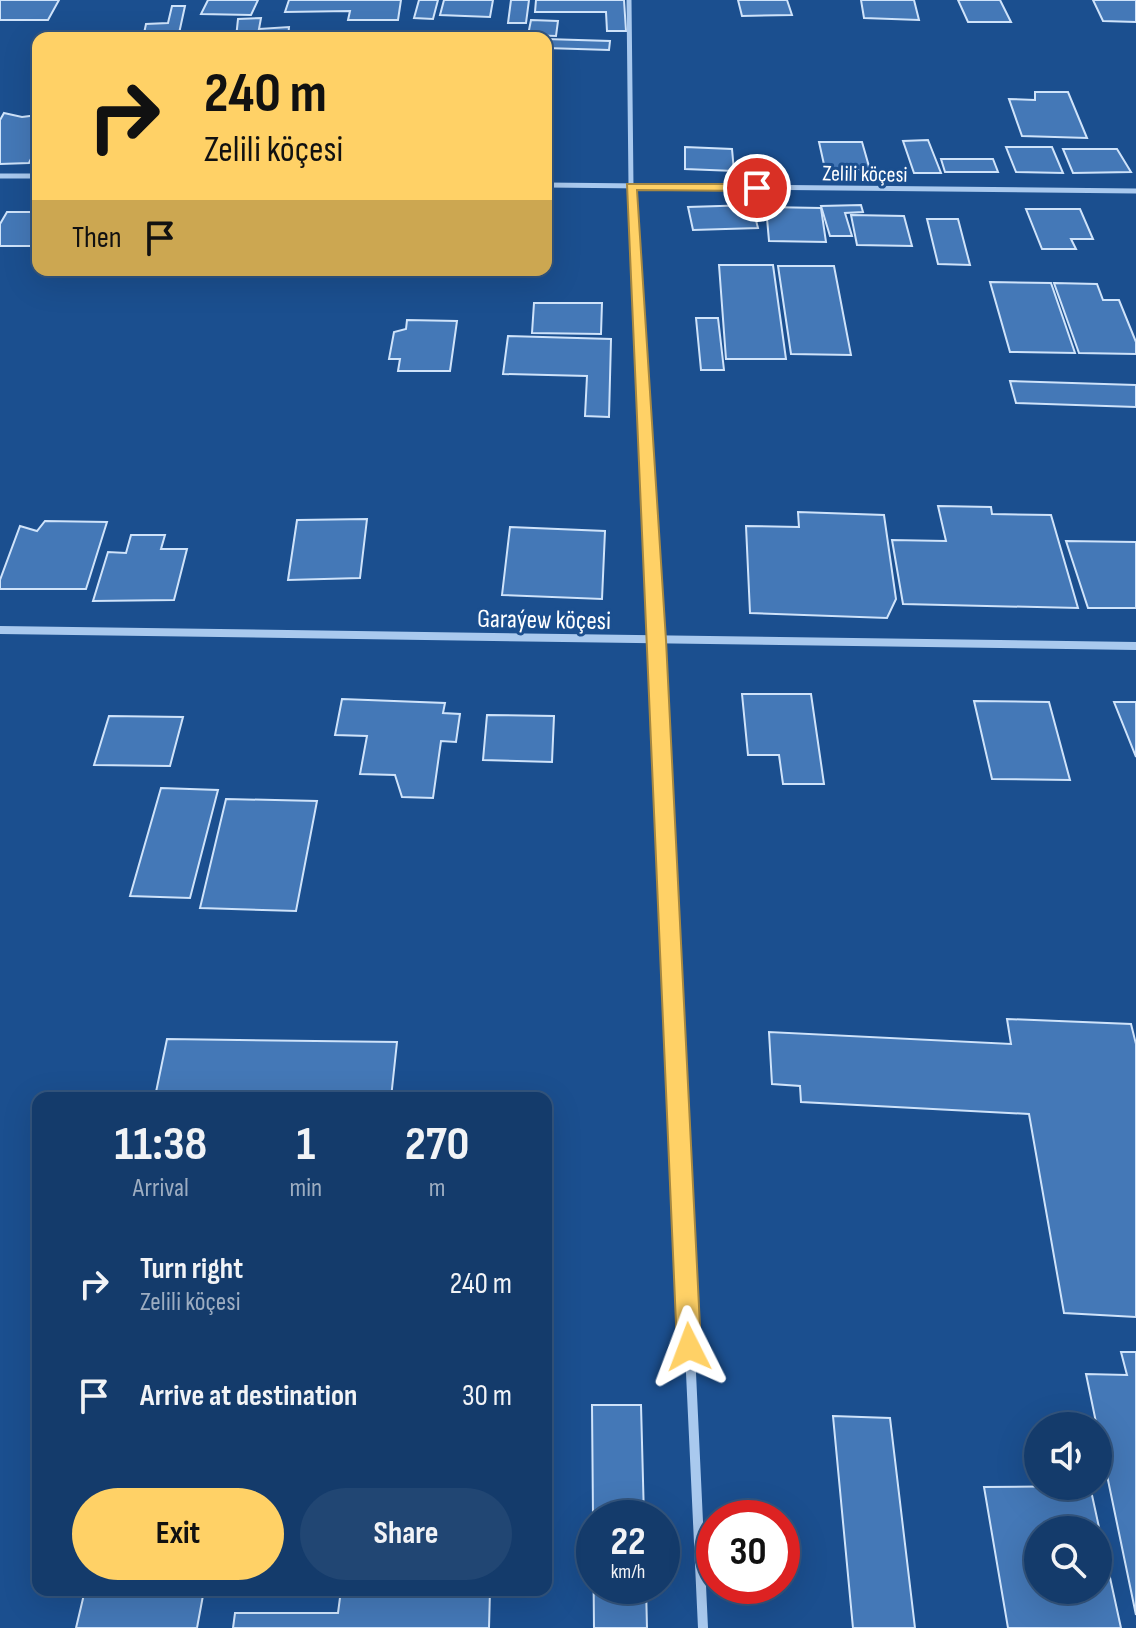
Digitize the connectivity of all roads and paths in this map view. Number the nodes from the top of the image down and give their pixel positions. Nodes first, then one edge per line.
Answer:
1 (629, 0) edge
2 (0, 176) edge
3 (32, 176) edge
4 (552, 185) edge
5 (631, 186) junction
6 (1136, 191) edge
7 (0, 630) edge
8 (657, 640) junction
9 (1136, 646) edge
10 (703, 1628) edge

1 - 5 street
2 - 3 street
4 - 5 street, Zelili köçesi
5 - 6 street, Zelili köçesi
5 - 8 street
7 - 8 street, Garaýew köçesi
8 - 9 street, Garaýew köçesi
8 - 10 street

